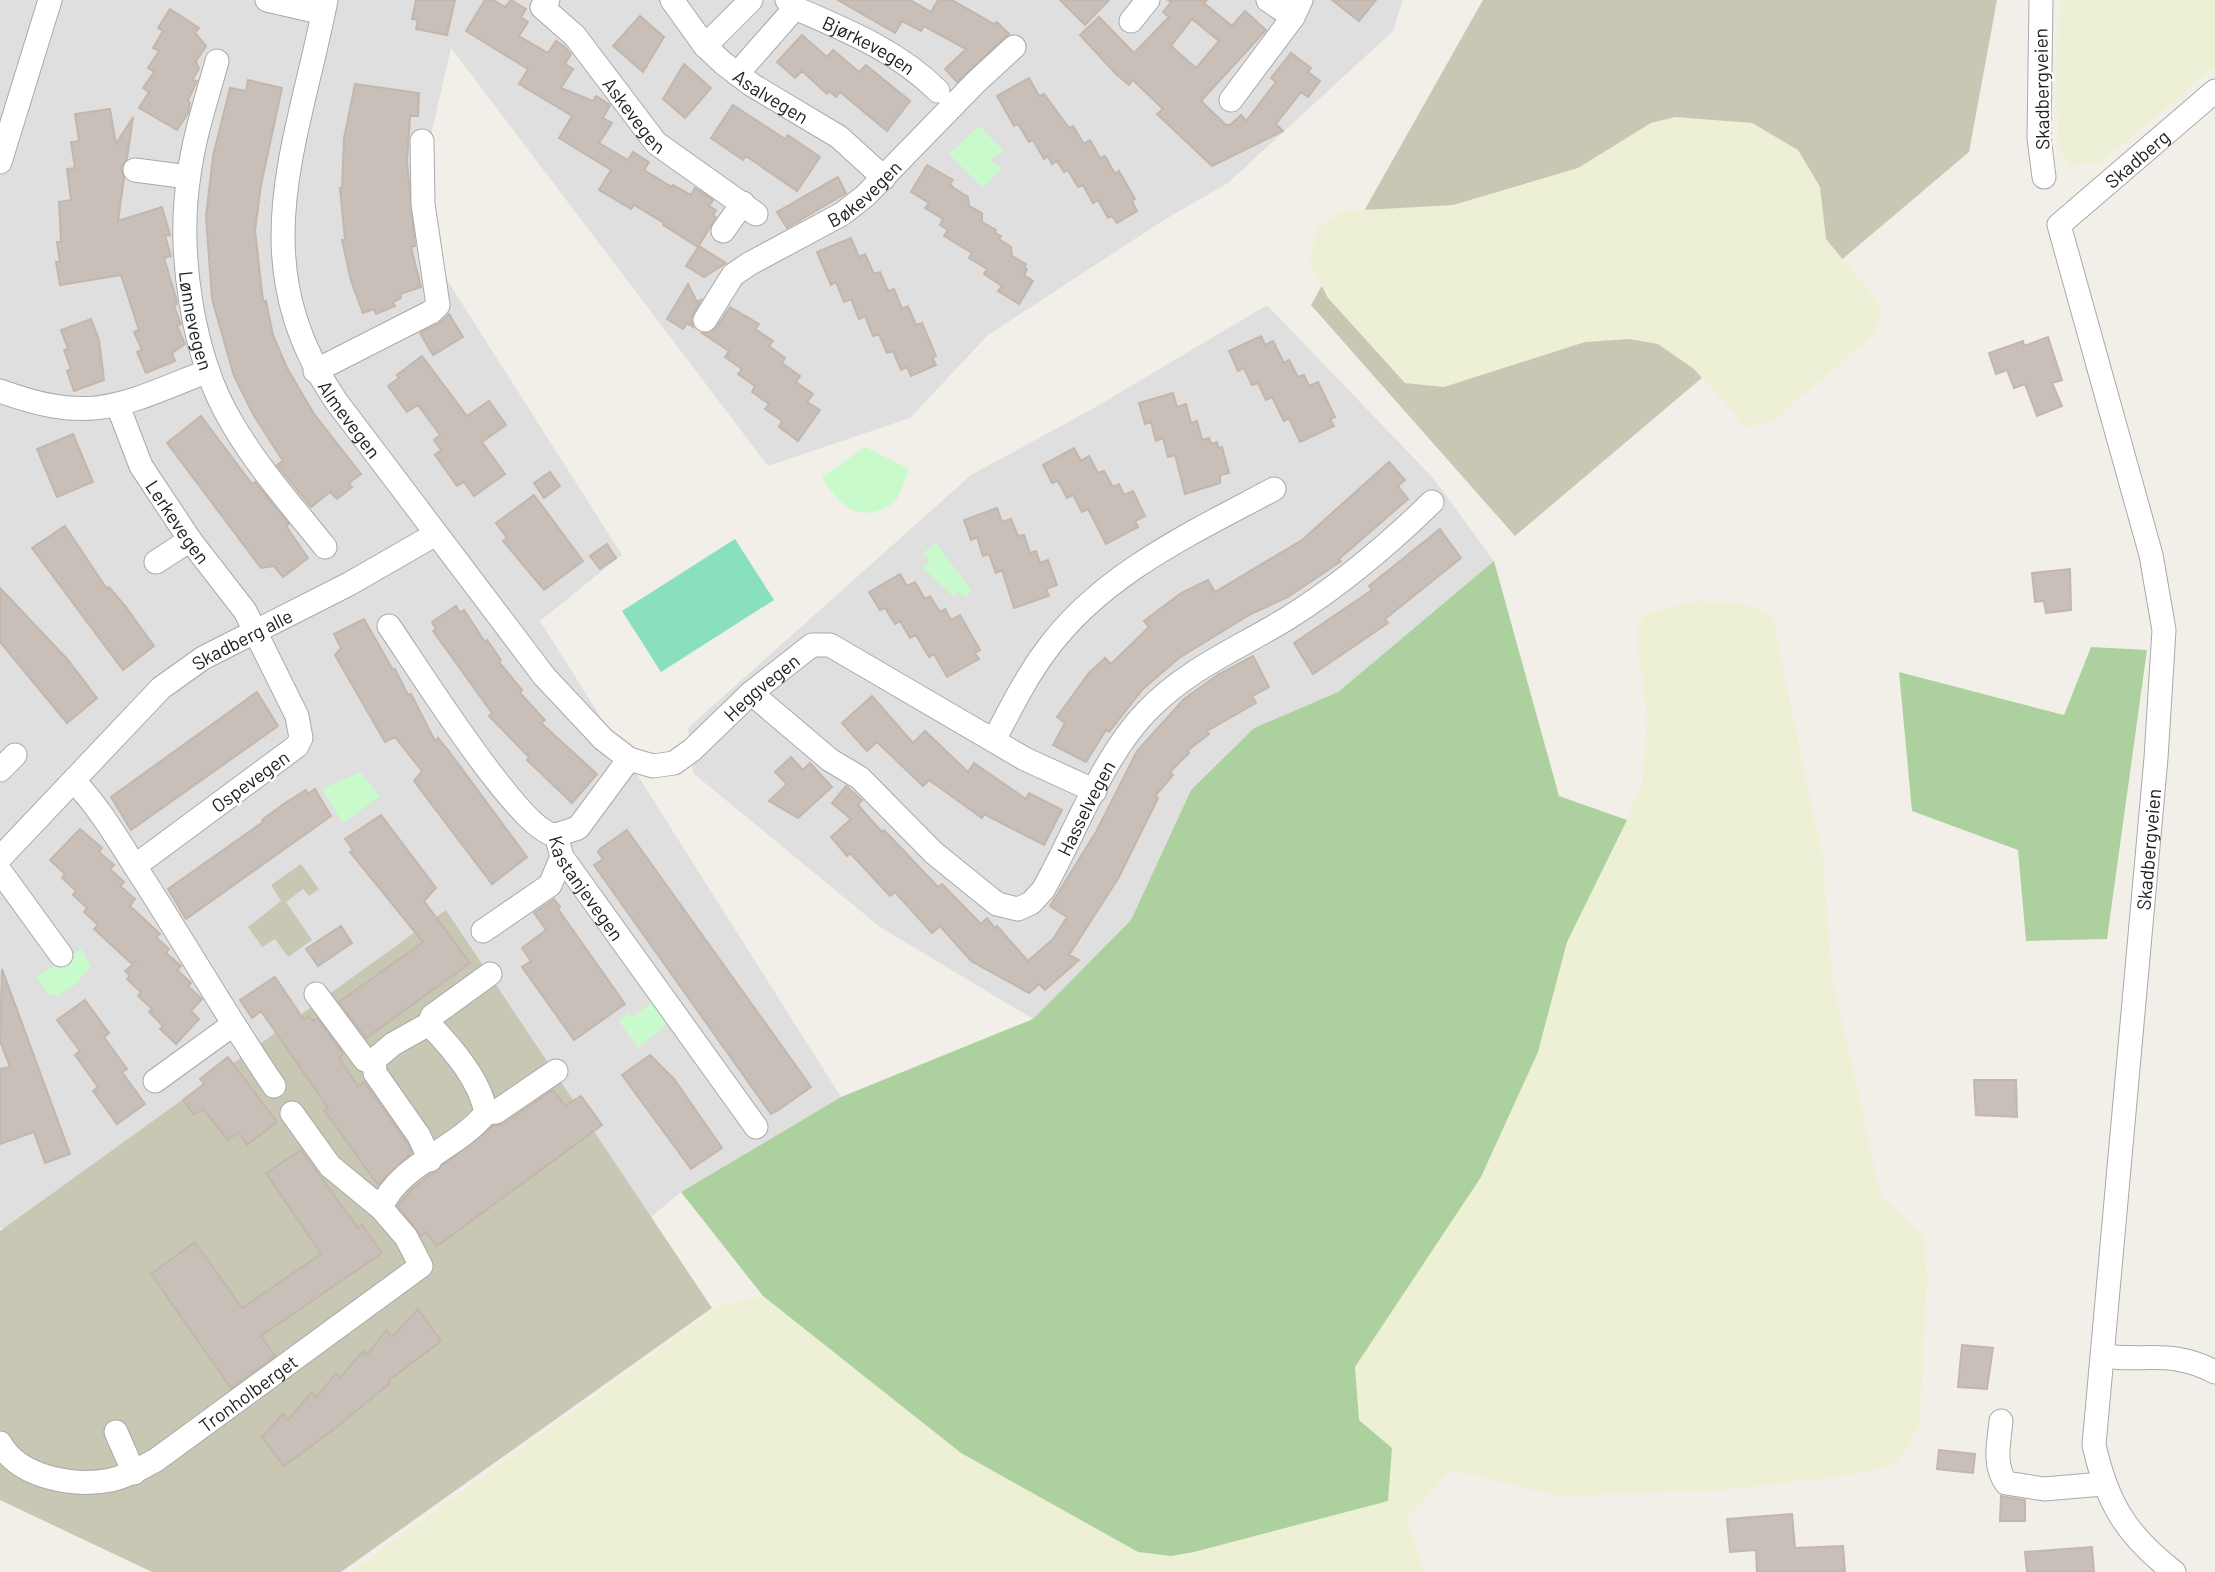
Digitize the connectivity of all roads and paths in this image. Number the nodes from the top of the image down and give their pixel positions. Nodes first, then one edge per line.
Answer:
1 (50, 0) edge
2 (267, 0) edge
3 (672, 0) edge
4 (751, 0) edge
5 (1148, 0) edge
6 (1268, 0) edge
7 (2040, 0) edge
8 (540, 2) edge
9 (791, 4) edge
10 (324, 7) edge
11 (1297, 8) edge
12 (1131, 21) dead end
13 (705, 46) junction
14 (1014, 47) dead end
15 (217, 61) dead end
16 (737, 74) junction
17 (938, 91) dead end
18 (2215, 91) edge
19 (1231, 100) dead end
20 (422, 141) dead end
21 (0, 162) edge
22 (135, 170) dead end
23 (188, 177) junction
24 (2044, 177) dead end
25 (884, 178) junction
26 (2059, 225) joint
27 (723, 231) dead end
28 (705, 320) dead end
29 (208, 371) junction
30 (315, 371) junction
31 (0, 391) edge
32 (118, 406) junction
33 (1274, 489) dead end
34 (1432, 502) dead end
35 (436, 534) junction
36 (191, 540) junction
37 (325, 547) dead end
38 (156, 562) dead end
39 (389, 626) dead end
40 (254, 630) junction
41 (751, 693) junction
42 (994, 740) junction
43 (629, 759) junction
44 (74, 781) junction
45 (1095, 791) junction
46 (559, 846) junction
47 (4, 847) edge
48 (135, 866) junction
49 (0, 871) edge
50 (483, 931) dead end
51 (61, 955) dead end
52 (490, 974) dead end
53 (316, 994) dead end
54 (429, 1024) junction
55 (232, 1026) junction
56 (374, 1060) junction
57 (556, 1070) dead end
58 (155, 1081) dead end
59 (274, 1086) dead end
60 (292, 1113) dead end
61 (486, 1113) junction
62 (756, 1128) dead end
63 (430, 1160) junction
64 (381, 1208) junction
65 (2104, 1356) junction
66 (2215, 1372) edge
67 (2001, 1421) dead end
68 (116, 1432) dead end
69 (0, 1443) edge
70 (134, 1473) junction
71 (2103, 1484) junction
72 (2166, 1570) edge

1 - 21 street
2 - 10 street
3 - 13 street, Asalvegen
4 - 13 street
5 - 12 street
6 - 11 street
7 - 24 street, Skadbergveien
8 - 27 street, Askevegen
9 - 16 street, Bjørkevegen
9 - 17 street, Bjørkevegen
10 - 30 street, Almevegen
11 - 19 street
13 - 16 street, Asalvegen
14 - 25 street, Bøkevegen
15 - 23 street, Lønnevegen
16 - 25 street, Asalvegen
18 - 26 street, Skadberg
20 - 30 street
22 - 23 street
23 - 29 street, Lønnevegen
25 - 28 street, Bøkevegen
26 - 65 street, Skadbergveien
29 - 32 street
29 - 37 street, Lønnevegen
30 - 35 street, Almevegen
31 - 32 street
32 - 36 street, Lerkevegen
33 - 42 street
34 - 45 street, Hasselvegen
35 - 40 street, Skadberg alle
35 - 43 street, Almevegen
36 - 38 street
36 - 40 street, Lerkevegen
39 - 46 street, Kastanjevegen
40 - 44 street, Skadberg alle
40 - 48 street, Ospevegen
41 - 42 street, Heggvegen
41 - 43 street, Heggvegen
41 - 45 street, Hasselvegen
42 - 45 street, Heggvegen
43 - 46 street
44 - 47 street, Skadberg alle
44 - 48 street
46 - 50 street
46 - 62 street, Kastanjevegen
48 - 55 street
49 - 51 street
52 - 54 street
53 - 56 street
54 - 56 street
54 - 61 street
55 - 58 street
55 - 59 street
56 - 63 street
57 - 61 street
60 - 64 street, Tronholberget
61 - 63 street
63 - 64 street
64 - 70 street, Tronholberget
65 - 66 street
65 - 71 street, Skadbergveien
67 - 71 street
68 - 70 street
69 - 70 street, Tronholberget
71 - 72 street, Skadbergveien

